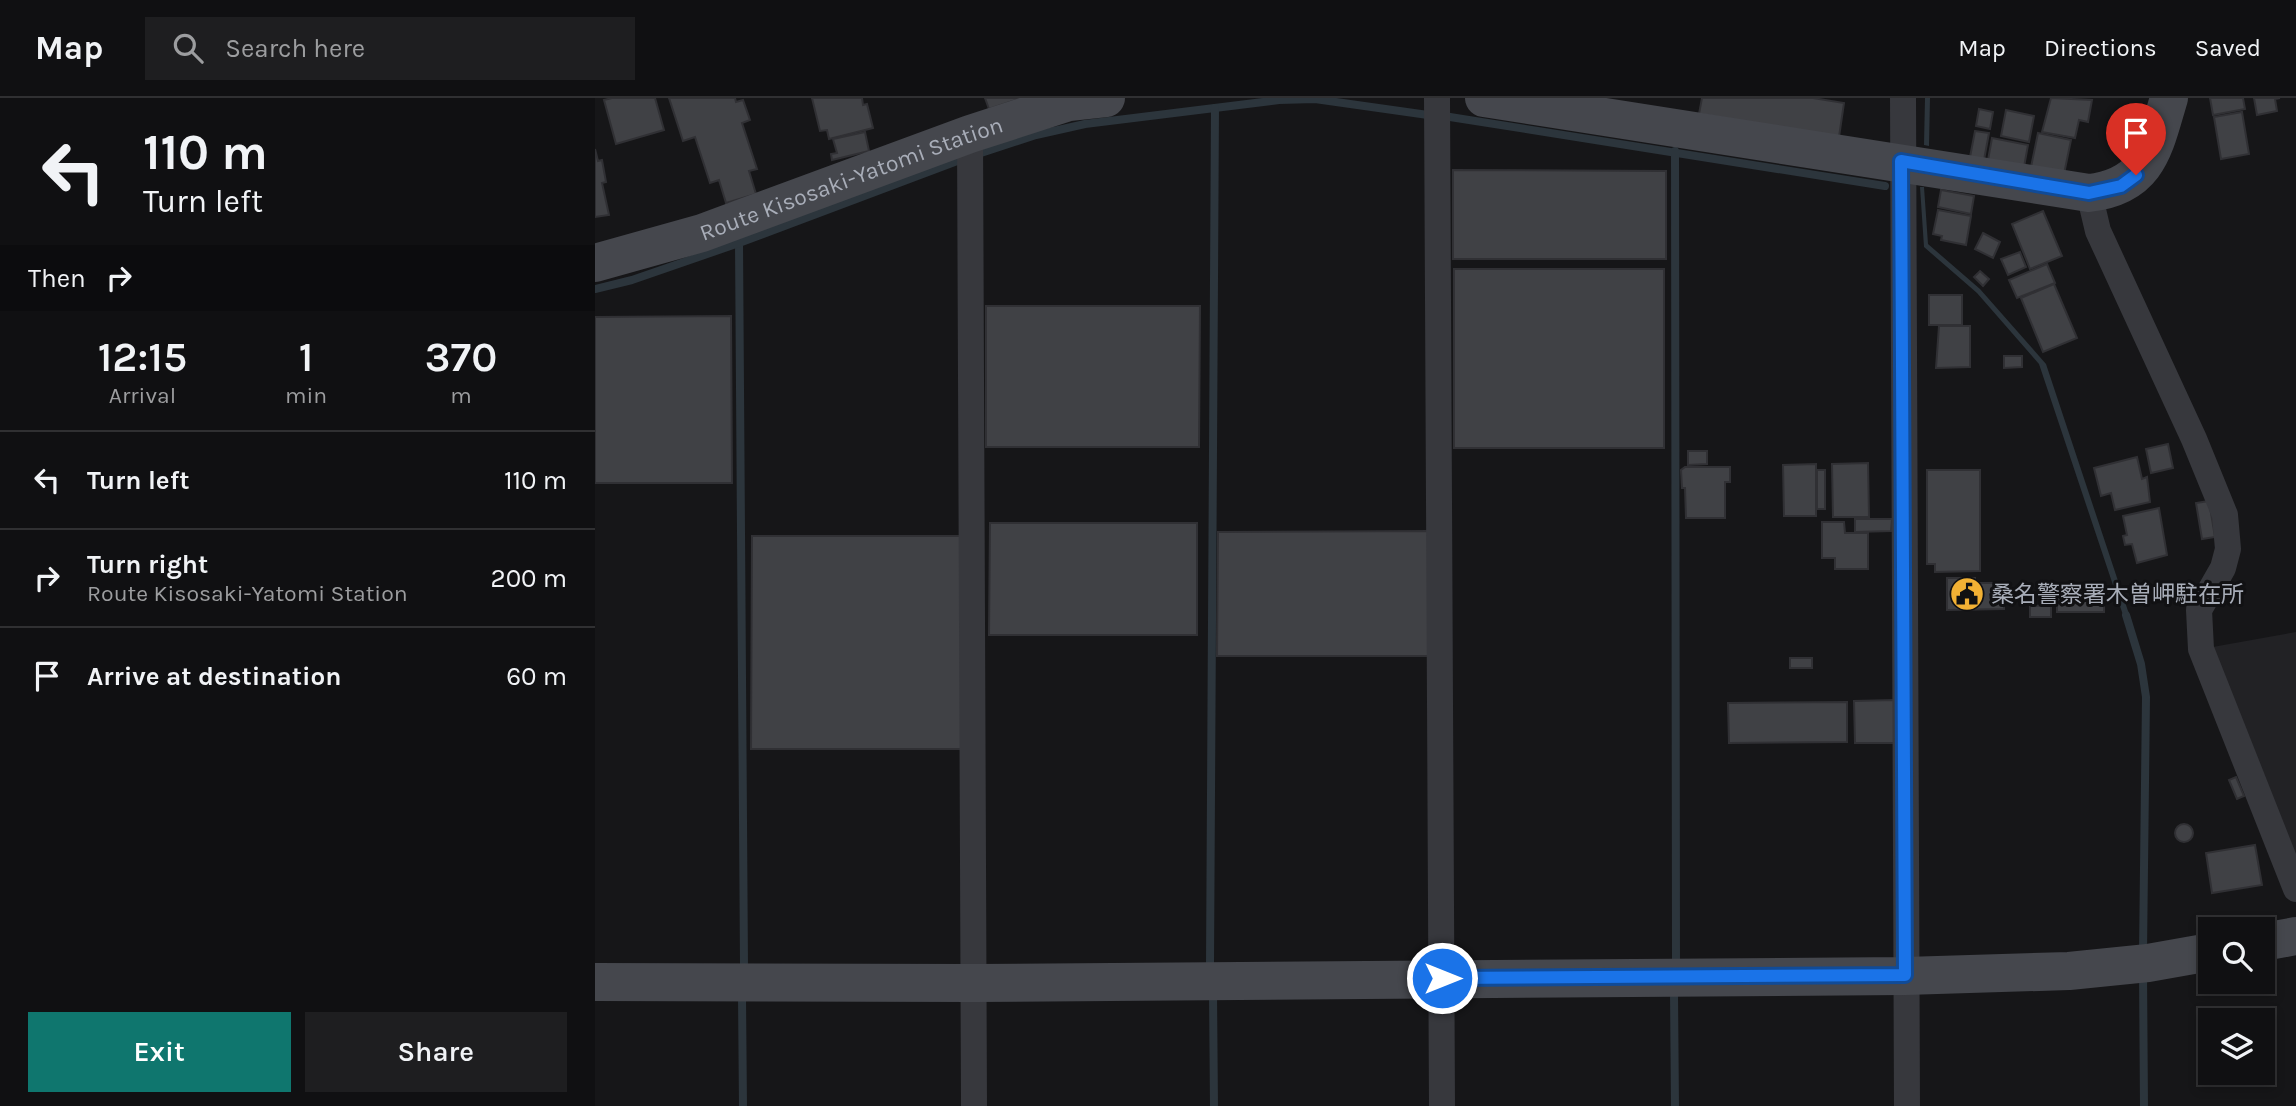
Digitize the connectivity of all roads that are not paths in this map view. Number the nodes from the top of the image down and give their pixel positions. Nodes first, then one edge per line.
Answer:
1 (1106, 98) edge
2 (1437, 98) edge
3 (1484, 98) edge
4 (1903, 98) edge
5 (2169, 98) edge
6 (970, 134) junction
7 (1901, 161) junction
8 (2089, 193) junction
9 (595, 263) edge
10 (2296, 890) edge
11 (2296, 936) edge
12 (2275, 940) edge
13 (2198, 954) edge
14 (1905, 975) junction
15 (1442, 978) junction
16 (595, 982) edge
17 (974, 983) junction
18 (974, 1106) edge
19 (1442, 1106) edge
20 (1907, 1106) edge

1 - 6 street, Route Kisosaki-Yatomi Station
2 - 15 street
3 - 7 street
4 - 7 street
5 - 8 street
6 - 9 street, Route Kisosaki-Yatomi Station
6 - 17 street
7 - 8 street
7 - 14 street
8 - 10 street
11 - 12 street
13 - 14 street
14 - 15 street
14 - 20 street
15 - 17 street
15 - 19 street
16 - 17 street
17 - 18 street

